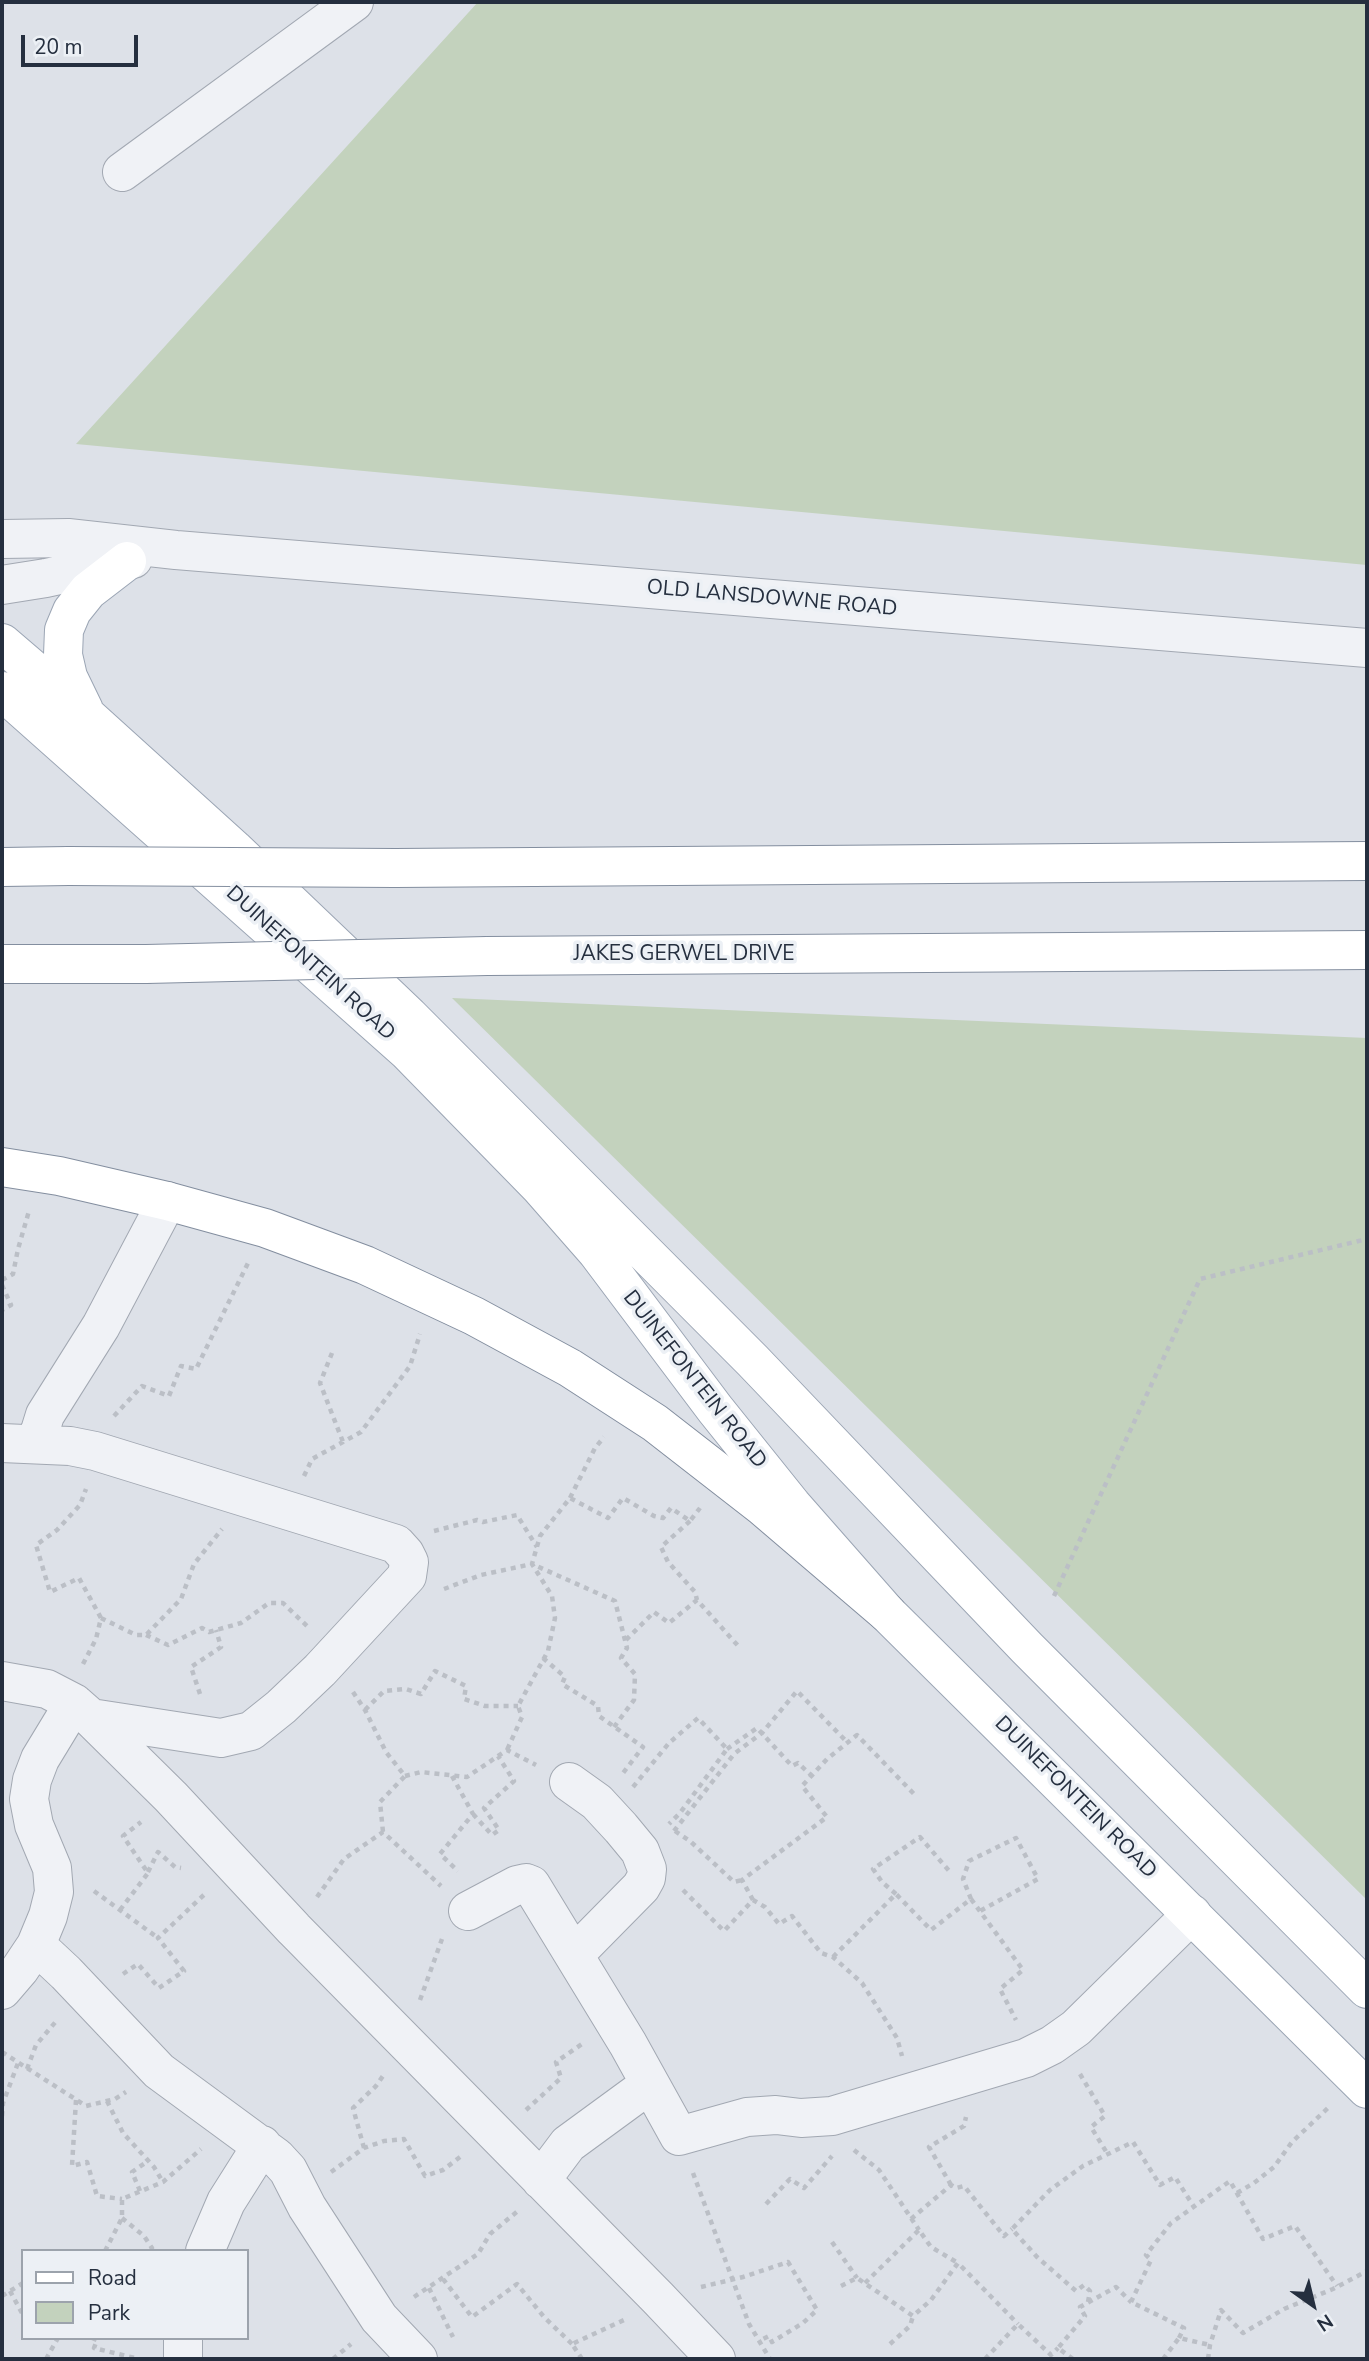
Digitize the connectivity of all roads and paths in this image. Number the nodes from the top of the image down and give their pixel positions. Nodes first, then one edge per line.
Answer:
1 (354, 2) edge
2 (122, 172) dead end
3 (2, 539) edge
4 (176, 550) junction
5 (127, 561) junction
6 (2, 584) edge
7 (2, 643) edge
8 (1367, 648) edge
9 (2, 691) edge
10 (86, 715) junction
11 (1367, 861) edge
12 (2, 867) edge
13 (1367, 950) edge
14 (2, 964) edge
15 (20, 1170) edge
16 (167, 1201) junction
17 (1367, 1239) edge
18 (2, 1280) edge
19 (2, 1285) edge
20 (414, 1287) junction
21 (2, 1310) edge
22 (332, 1353) dead end
23 (630, 1407) junction
24 (343, 1442) junction
25 (19, 1443) edge
26 (724, 1477) junction
27 (570, 1498) junction
28 (246, 1499) junction
29 (289, 1512) junction
30 (690, 1521) junction
31 (537, 1548) junction
32 (532, 1564) junction
33 (408, 1569) junction
34 (1054, 1596) dead end
35 (697, 1600) junction
36 (887, 1613) junction
37 (101, 1618) dead end
38 (216, 1630) junction
39 (146, 1635) junction
40 (626, 1641) junction
41 (740, 1648) dead end
42 (330, 1658) junction
43 (543, 1658) junction
44 (2, 1681) edge
45 (201, 1697) dead end
46 (518, 1706) junction
47 (365, 1710) junction
48 (82, 1711) junction
49 (614, 1727) junction
50 (762, 1733) junction
51 (848, 1743) junction
52 (727, 1749) junction
53 (506, 1750) junction
54 (498, 1756) junction
55 (452, 1775) junction
56 (405, 1776) junction
57 (812, 1776) junction
58 (569, 1782) joint
59 (915, 1795) dead end
60 (16, 1797) edge
61 (172, 1797) junction
62 (473, 1814) junction
63 (674, 1830) junction
64 (383, 1832) junction
65 (52, 1868) junction
66 (183, 1868) dead end
67 (643, 1869) junction
68 (148, 1872) junction
69 (950, 1872) dead end
70 (742, 1880) junction
71 (202, 1882) dead end
72 (896, 1894) junction
73 (971, 1899) junction
74 (753, 1900) junction
75 (477, 1905) junction
76 (120, 1910) junction
77 (979, 1912) junction
78 (1192, 1914) junction
79 (294, 1929) junction
80 (158, 1938) junction
81 (36, 1945) junction
82 (574, 1955) junction
83 (833, 1957) junction
84 (101, 1985) junction
85 (1367, 1989) edge
86 (2, 1990) edge
87 (1051, 2045) junction
88 (2, 2052) edge
89 (18, 2063) junction
90 (27, 2069) junction
91 (159, 2071) junction
92 (976, 2072) junction
93 (650, 2084) junction
94 (1362, 2085) edge
95 (912, 2090) junction
96 (76, 2099) junction
97 (107, 2101) junction
98 (2, 2116) edge
99 (226, 2119) junction
100 (838, 2129) junction
101 (679, 2136) junction
102 (262, 2145) junction
103 (1107, 2153) junction
104 (148, 2161) junction
105 (541, 2180) junction
106 (163, 2182) junction
107 (951, 2185) junction
108 (140, 2191) junction
109 (1237, 2193) junction
110 (122, 2199) junction
111 (766, 2204) dead end
112 (1194, 2207) junction
113 (122, 2218) junction
114 (911, 2219) junction
115 (1012, 2229) junction
116 (919, 2230) junction
117 (831, 2242) dead end
118 (106, 2249) edge
119 (152, 2249) edge
120 (206, 2249) edge
121 (478, 2254) dead end
122 (958, 2263) junction
123 (1367, 2271) edge
124 (857, 2278) junction
125 (443, 2279) dead end
126 (865, 2283) junction
127 (21, 2284) edge
128 (841, 2286) dead end
129 (1337, 2286) junction
130 (10, 2291) junction
131 (2, 2296) edge
132 (1088, 2302) junction
133 (1131, 2302) junction
134 (21, 2311) edge
135 (913, 2316) junction
136 (1018, 2324) junction
137 (1179, 2338) junction
138 (57, 2340) edge
139 (97, 2340) edge
140 (183, 2340) edge
141 (572, 2343) dead end
142 (890, 2344) dead end
143 (1210, 2345) junction
144 (1058, 2348) junction
145 (1069, 2358) edge
146 (46, 2359) edge
147 (139, 2359) edge
148 (183, 2359) edge
149 (418, 2359) edge
150 (716, 2359) edge
151 (770, 2359) edge
152 (985, 2359) edge
153 (1163, 2359) edge
154 (1208, 2359) edge

1 - 2 street
3 - 4 street, OLD LANSDOWNE ROAD
4 - 5 street, OLD LANSDOWNE ROAD
4 - 8 street, OLD LANSDOWNE ROAD
5 - 6 street, OLD LANSDOWNE ROAD
5 - 10 main road
7 - 10 main road, DUINEFONTEIN ROAD
9 - 36 main road, DUINEFONTEIN ROAD
10 - 85 main road, DUINEFONTEIN ROAD
11 - 12 main road, bridge
13 - 14 main road, JAKES GERWEL DRIVE, bridge
15 - 16 main road
15 - 18 path
16 - 20 main road
16 - 25 street
17 - 34 path
19 - 21 path
20 - 23 main road
20 - 24 path
22 - 24 path
23 - 26 main road
23 - 27 path
24 - 29 path
25 - 28 street
26 - 30 path
26 - 36 main road
27 - 30 path
27 - 31 path
28 - 29 street
28 - 39 path
29 - 33 street
30 - 35 path
31 - 32 path
31 - 33 path
32 - 33 path
32 - 40 path
32 - 43 path
33 - 42 street
35 - 40 path
35 - 41 path
36 - 78 main road, DUINEFONTEIN ROAD
37 - 39 path
38 - 39 path
38 - 42 path
38 - 45 path
40 - 49 path
42 - 47 path
42 - 48 street
43 - 46 path
43 - 49 path
44 - 48 street
46 - 47 path
46 - 53 path
47 - 56 path
48 - 60 street
48 - 61 street
49 - 52 path
50 - 51 path
50 - 52 path
50 - 57 path
50 - 63 path
51 - 57 path
51 - 59 path
52 - 67 path
53 - 54 path
53 - 58 path
54 - 55 path
54 - 62 path
55 - 56 path
55 - 62 path
56 - 64 path
57 - 70 path
58 - 67 street
60 - 65 street
61 - 68 path
61 - 79 street
62 - 75 path
63 - 67 path
63 - 70 path
64 - 75 path
64 - 79 path
65 - 76 path
65 - 81 street
66 - 68 path
67 - 74 path
67 - 82 street
68 - 76 path
69 - 72 path
70 - 74 path
71 - 80 path
72 - 73 path
72 - 83 path
73 - 77 path
73 - 77 path
74 - 83 path
75 - 82 street
76 - 80 path
77 - 87 path
78 - 87 street
78 - 94 main road, DUINEFONTEIN ROAD
79 - 105 street
80 - 84 path
81 - 84 street
81 - 86 street
82 - 93 street
83 - 95 path
84 - 90 path
84 - 91 street
87 - 92 street
87 - 103 path
88 - 89 path
89 - 90 path
89 - 98 path
90 - 96 path
91 - 97 path
91 - 99 street
92 - 95 street
92 - 107 path
93 - 101 street
93 - 105 street
94 - 109 path
95 - 100 street
96 - 97 path
96 - 110 path
97 - 104 path
99 - 102 street
99 - 106 path
100 - 101 street
100 - 111 path
100 - 114 path
101 - 151 path
102 - 120 street
102 - 149 street
103 - 112 path
103 - 115 path
104 - 106 path
104 - 108 path
105 - 121 path
105 - 150 street
106 - 108 path
107 - 114 path
107 - 115 path
108 - 110 path
109 - 112 path
109 - 129 path
110 - 113 path
112 - 133 path
113 - 118 path
113 - 119 path
114 - 116 path
115 - 132 path
116 - 122 path
116 - 126 path
117 - 124 path
122 - 135 path
122 - 136 path
123 - 129 path
124 - 126 path
124 - 128 path
125 - 141 path
126 - 135 path
127 - 130 path
129 - 143 path
130 - 131 path
130 - 134 path
132 - 133 path
132 - 144 path
133 - 137 path
135 - 142 path
136 - 144 path
136 - 152 path
137 - 143 path
137 - 153 path
138 - 146 path
139 - 147 path
140 - 148 street
143 - 154 path
144 - 145 path

